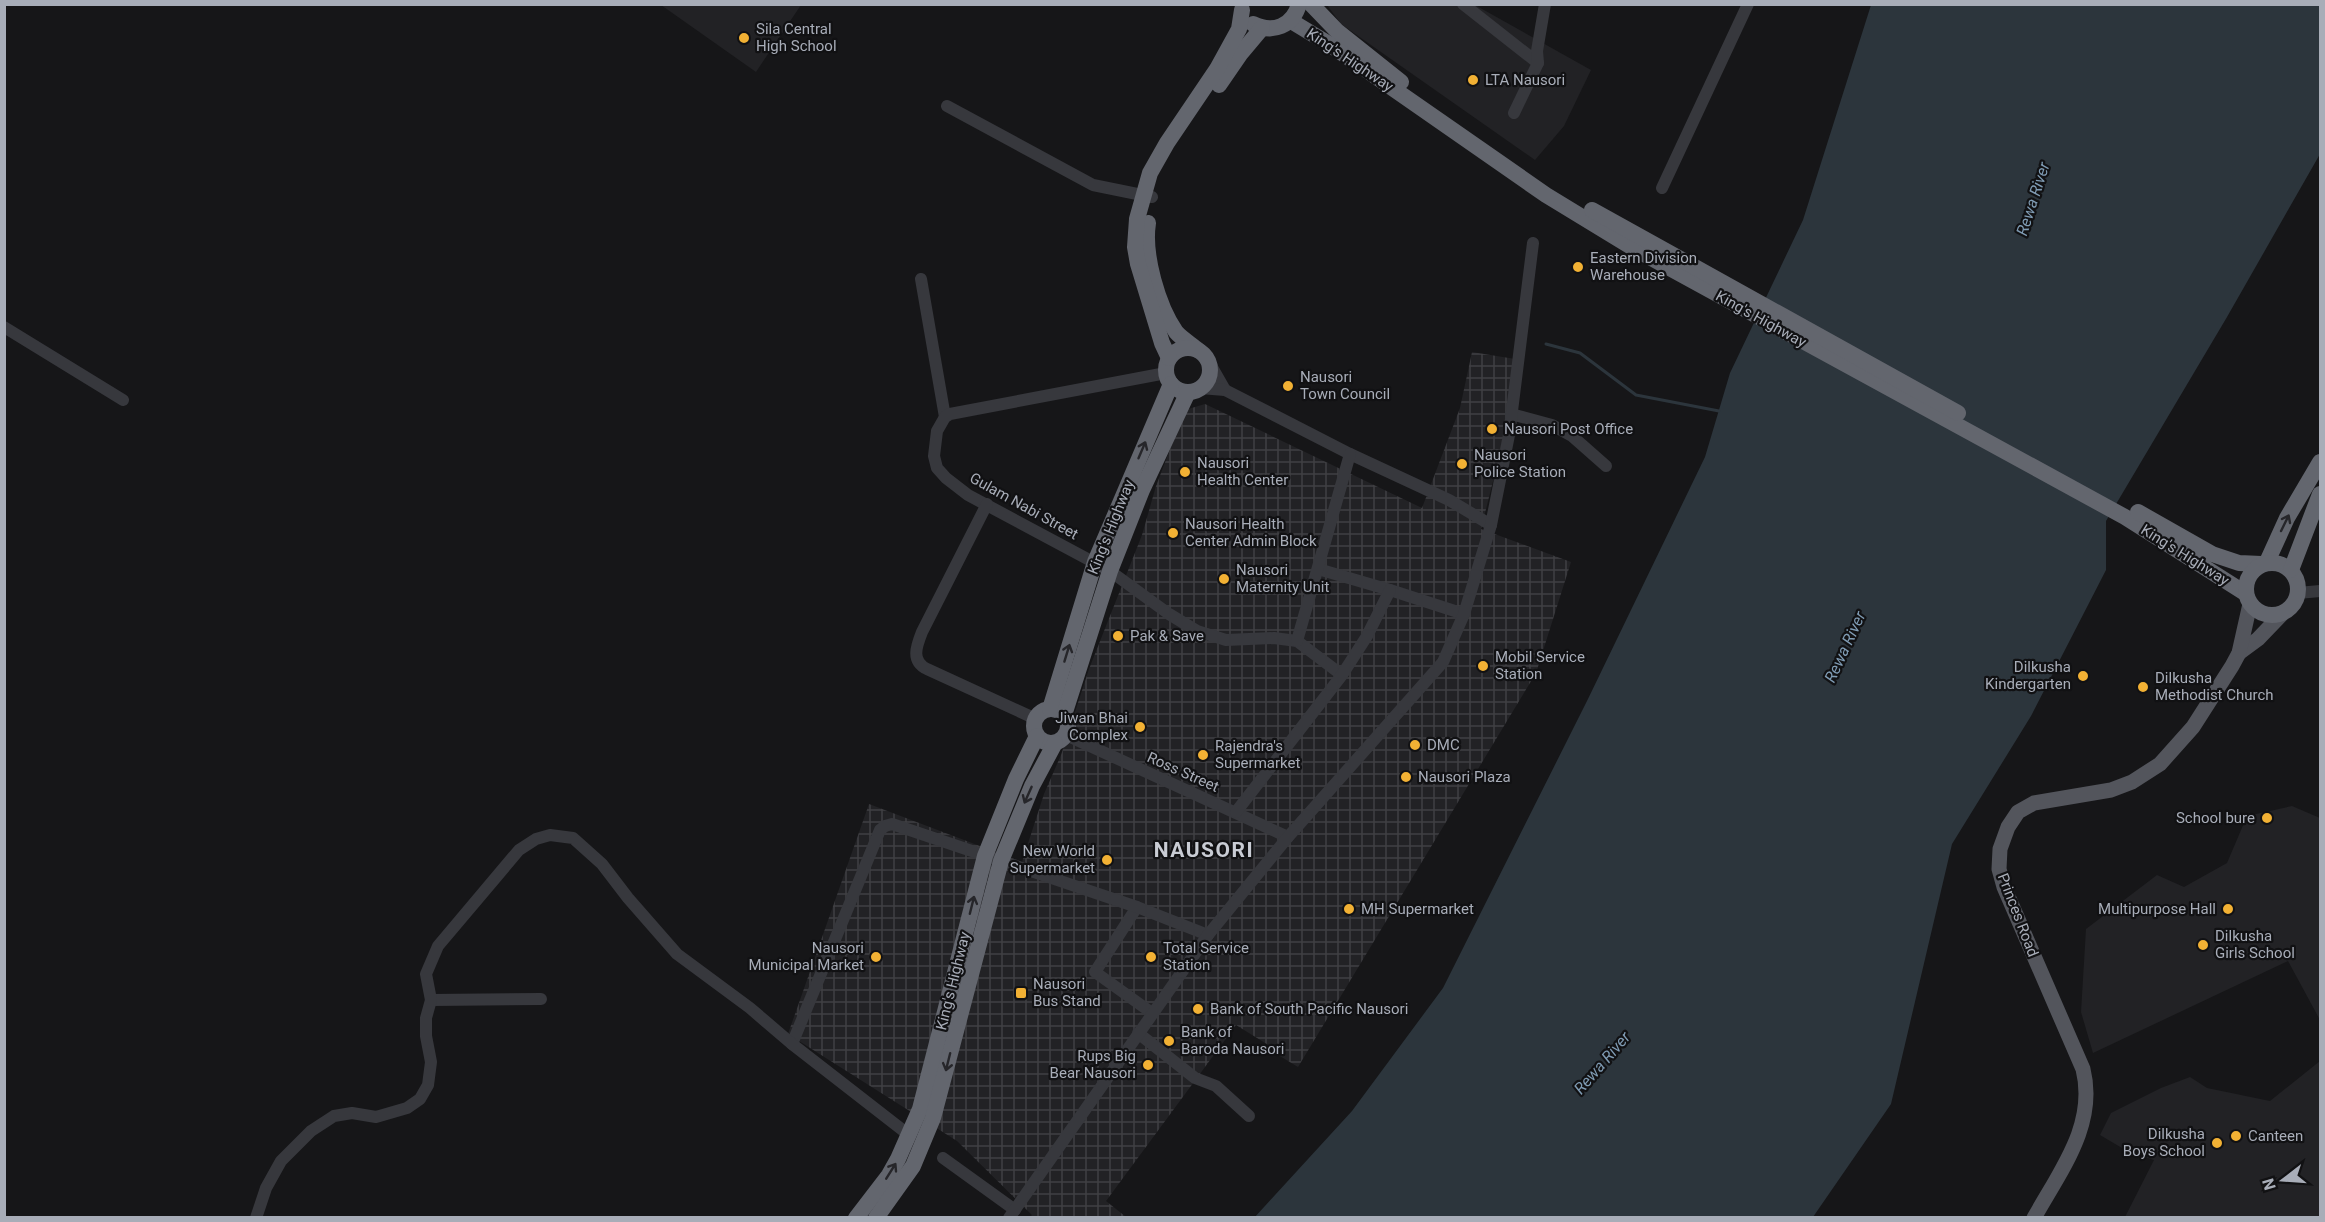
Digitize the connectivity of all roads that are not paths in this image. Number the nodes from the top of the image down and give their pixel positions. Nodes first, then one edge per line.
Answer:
1 (1299, 4) edge
2 (1311, 4) edge
3 (1462, 4) edge
4 (1545, 4) edge
5 (1748, 4) edge
6 (1241, 7) edge
7 (1291, 21) junction
8 (1262, 28) junction
9 (1538, 63) junction
10 (947, 106) dead end
11 (1514, 113) dead end
12 (1662, 188) dead end
13 (1148, 196) junction
14 (1533, 243) dead end
15 (921, 279) dead end
16 (1706, 282) junction
17 (4, 327) edge
18 (1203, 356) junction
19 (1168, 372) junction
20 (1194, 390) junction
21 (1225, 390) junction
22 (123, 400) dead end
23 (1511, 414) junction
24 (945, 417) junction
25 (1350, 454) junction
26 (2320, 462) edge
27 (1606, 466) dead end
28 (2320, 494) edge
29 (987, 504) junction
30 (2128, 512) junction
31 (1491, 525) junction
32 (1095, 562) junction
33 (2264, 563) junction
34 (1318, 569) junction
35 (2291, 570) junction
36 (1110, 571) junction
37 (1390, 590) junction
38 (2320, 591) edge
39 (2298, 593) junction
40 (2248, 599) junction
41 (1464, 614) junction
42 (2282, 614) junction
43 (1297, 641) junction
44 (2239, 653) junction
45 (1342, 675) junction
46 (1057, 712) junction
47 (1036, 719) junction
48 (1038, 736) junction
49 (1060, 739) junction
50 (1236, 812) junction
51 (1287, 837) junction
52 (993, 858) junction
53 (1137, 907) junction
54 (1208, 935) junction
55 (541, 999) dead end
56 (431, 1000) junction
57 (1152, 1013) junction
58 (1138, 1033) junction
59 (792, 1044) junction
60 (1249, 1116) dead end
61 (909, 1135) junction
62 (943, 1158) dead end
63 (1012, 1214) edge
64 (256, 1218) edge
65 (856, 1218) edge
66 (876, 1218) edge
67 (2034, 1218) edge

1 - 7 highway
2 - 16 highway, King's Highway
3 - 9 street
4 - 9 street
5 - 12 street
6 - 8 highway
6 - 13 highway
7 - 8 highway
7 - 16 highway, King's Highway
8 - 13 highway
9 - 11 street
10 - 13 street
13 - 18 highway
13 - 19 highway
14 - 23 street
15 - 24 street
16 - 30 highway, King's Highway
17 - 22 street
18 - 19 highway
18 - 20 highway
18 - 21 street
19 - 20 highway
19 - 24 street
32 -> 19 highway, King's Highway
20 - 21 street
20 - 36 highway, King's Highway
21 - 25 street
23 - 27 street
23 - 31 street
24 - 29 street, Gulam Nabi Street
25 - 31 street
25 - 34 street
33 -> 26 highway
28 - 35 highway
29 - 32 street, Gulam Nabi Street
29 - 47 street
30 - 33 highway, King's Highway
30 - 40 highway, King's Highway
31 - 41 street
32 - 36 street, Gulam Nabi Street
46 -> 32 highway, King's Highway
33 - 35 highway
33 - 40 highway
34 - 37 street
34 - 43 street
35 - 39 highway
36 - 43 street, Gulam Nabi Street
36 - 46 highway, King's Highway
37 - 41 street
37 - 45 street
38 - 39 street
39 - 42 highway
40 - 42 highway
40 - 44 main road, Princes Road
41 - 51 street
42 - 44 main road, Princes Road
43 - 45 street
44 - 67 main road, Princes Road
45 - 50 street
46 - 47 highway
46 - 49 highway
47 - 48 highway
48 - 49 highway
48 - 52 highway, King's Highway
49 - 50 street, Ross Street
49 -> 52 highway, King's Highway
50 - 51 street, Ross Street
51 - 54 street
52 - 53 street
52 - 59 street
61 -> 52 highway, King's Highway
52 -> 66 highway, King's Highway
53 - 54 street
53 - 57 street
54 - 57 street
55 - 56 street
56 - 59 street
56 - 64 street
57 - 58 street
58 - 60 street
58 - 63 street
59 - 61 street
65 -> 61 highway, King's Highway
62 - 63 street

